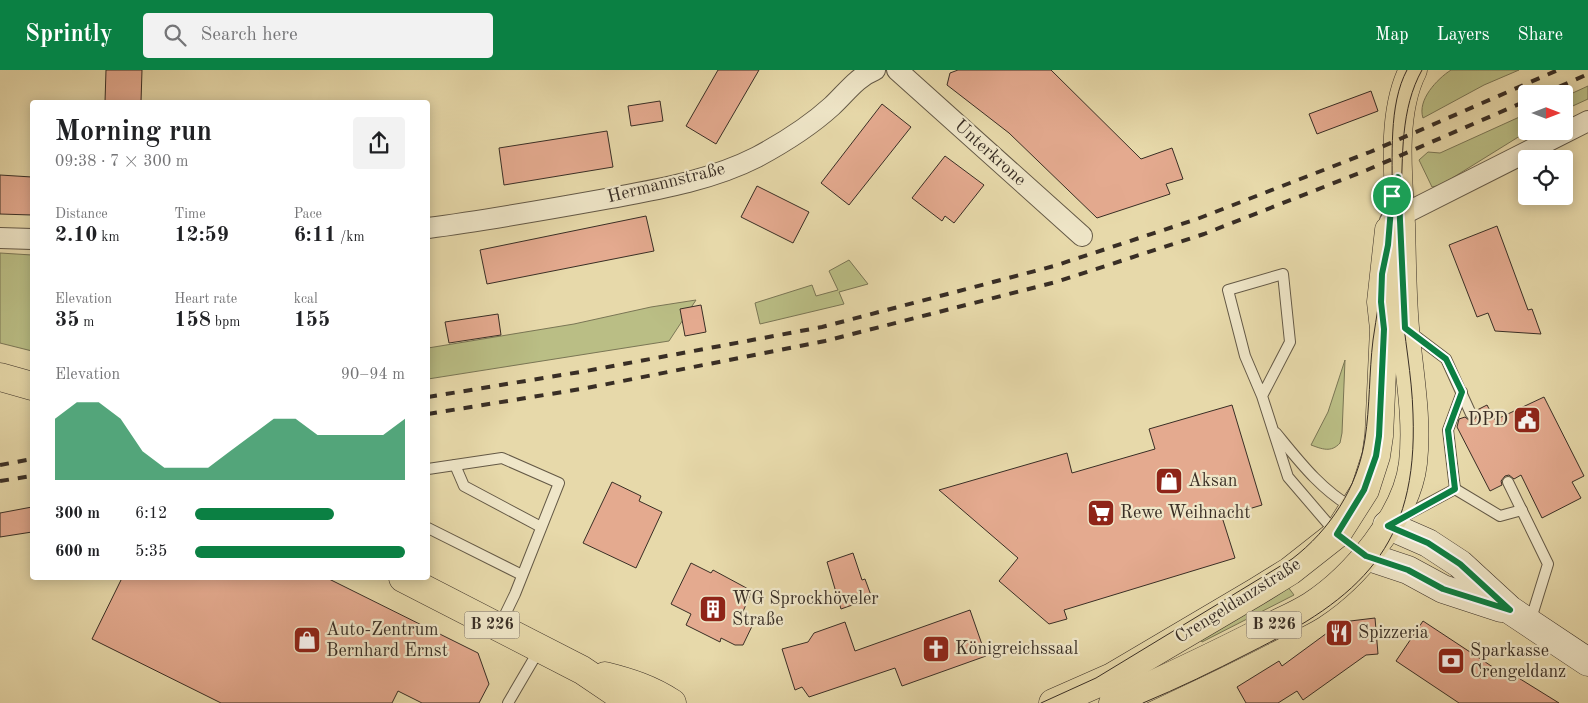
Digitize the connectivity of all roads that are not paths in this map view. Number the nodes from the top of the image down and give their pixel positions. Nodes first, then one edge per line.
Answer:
1 (875, 70) edge
2 (897, 70) edge
3 (1413, 70) edge
4 (1588, 121) edge
5 (1395, 218) junction
6 (430, 228) edge
7 (1082, 236) dead end
8 (0, 238) edge
9 (30, 239) edge
10 (1395, 328) junction
11 (0, 377) edge
12 (30, 385) edge
13 (1462, 392) junction
14 (1262, 396) junction
15 (1471, 414) dead end
16 (1272, 428) junction
17 (455, 465) junction
18 (430, 469) edge
19 (1508, 482) dead end
20 (1455, 489) junction
21 (1354, 508) junction
22 (1522, 510) junction
23 (1388, 526) junction
24 (541, 527) junction
25 (430, 529) edge
26 (1337, 534) junction
27 (1366, 556) junction
28 (522, 575) junction
29 (407, 580) edge
30 (1520, 617) junction
31 (498, 628) junction
32 (539, 649) junction
33 (1588, 662) edge
34 (582, 670) junction
35 (1116, 691) edge
36 (509, 703) edge
37 (631, 703) edge
38 (672, 703) edge
39 (1053, 703) edge

1 - 6 street, Hermannstraße
2 - 7 street, Unterkrone
3 - 5 main road, B 226
4 - 5 street
5 - 10 main road, B 226
8 - 9 street
10 - 13 lane
10 - 21 main road, B 226
10 - 23 main road, B 226
11 - 12 main road
13 - 15 lane
13 - 20 lane
14 - 14 lane
14 - 16 lane
16 - 21 lane
16 - 26 lane
17 - 18 lane
17 - 24 lane
17 - 24 lane
19 - 22 lane
20 - 22 lane
20 - 23 lane
21 - 23 main road
21 - 26 main road, Crengeldanzstraße / B 226
22 - 30 lane
23 - 27 main road, Crengeldanzstraße / B 226
23 - 30 main road
24 - 28 lane
25 - 28 lane
26 - 27 main road
26 - 35 main road, Crengeldanzstraße / B 226
27 - 30 main road
27 - 35 main road, Crengeldanzstraße / B 226
28 - 31 lane
29 - 31 main road, B 226
30 - 33 main road
31 - 32 main road, B 226
32 - 34 main road, B 226
32 - 36 lane
34 - 37 main road, B 226
34 - 38 main road
35 - 39 main road, Crengeldanzstraße / B 226

